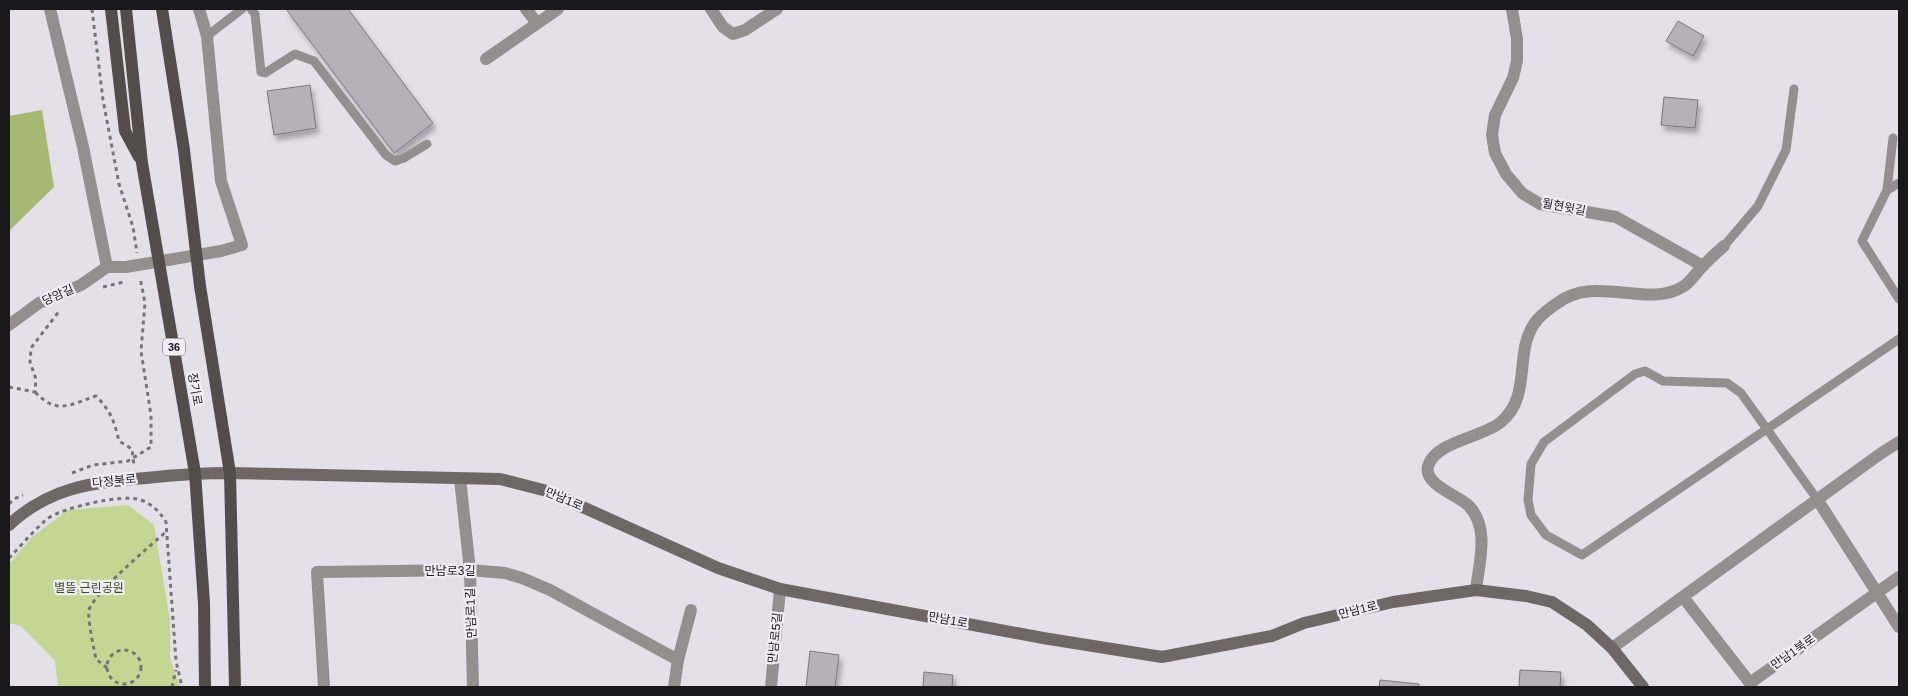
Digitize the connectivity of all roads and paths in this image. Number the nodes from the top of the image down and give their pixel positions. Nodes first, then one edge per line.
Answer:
1 (50, 9) edge
2 (92, 9) edge
3 (111, 9) edge
4 (126, 9) edge
5 (162, 9) edge
6 (200, 9) edge
7 (242, 9) edge
8 (251, 9) edge
9 (526, 9) edge
10 (558, 9) edge
11 (711, 9) edge
12 (777, 9) edge
13 (1512, 9) edge
14 (537, 24) junction
15 (207, 36) junction
16 (486, 59) dead end
17 (1794, 89) dead end
18 (1893, 138) dead end
19 (427, 144) dead end
20 (142, 163) junction
21 (1899, 184) edge
22 (1887, 190) junction
23 (1724, 246) joint
24 (138, 262) dead end
25 (1703, 266) junction
26 (107, 267) junction
27 (140, 271) dead end
28 (141, 280) junction
29 (134, 281) dead end
30 (126, 282) dead end
31 (102, 288) dead end
32 (1899, 299) edge
33 (64, 305) dead end
34 (9, 325) edge
35 (1899, 339) edge
36 (9, 387) edge
37 (34, 392) junction
38 (1767, 430) junction
39 (1899, 442) edge
40 (133, 458) junction
41 (230, 473) junction
42 (195, 474) junction
43 (66, 476) dead end
44 (460, 479) junction
45 (31, 491) dead end
46 (1817, 499) junction
47 (9, 504) edge
48 (9, 525) edge
49 (167, 531) junction
50 (9, 558) edge
51 (470, 570) junction
52 (1899, 577) edge
53 (780, 589) junction
54 (1476, 590) junction
55 (1878, 592) junction
56 (1683, 597) junction
57 (691, 610) dead end
58 (1899, 627) edge
59 (1612, 648) junction
60 (678, 660) junction
61 (177, 667) junction
62 (107, 668) junction
63 (125, 686) edge
64 (172, 687) edge
65 (182, 687) edge
66 (206, 687) edge
67 (235, 687) edge
68 (324, 687) edge
69 (473, 687) edge
70 (674, 687) edge
71 (771, 687) edge
72 (1643, 687) edge

1 - 26 street
2 - 24 path
3 - 20 main road
4 - 20 main road, 장기로 / 36
5 - 41 main road, 장기로
6 - 15 street
7 - 15 lane
8 - 19 lane
9 - 14 street
10 - 14 street
11 - 12 street
13 - 25 street, 월현윗길
14 - 16 street
15 - 26 street
17 - 23 lane
18 - 22 lane
20 - 42 main road, 장기로 / 36
21 - 22 lane
22 - 32 lane
23 - 25 street
25 - 54 street
26 - 34 street, 당암길
27 - 28 path
28 - 29 path
28 - 40 path
30 - 31 path
33 - 37 path
35 - 38 lane
36 - 37 path
37 - 40 path
38 - 38 lane
38 - 46 lane
39 - 46 street
40 - 43 path
41 - 42 street, 다정북로
41 - 44 street, 만남1로
41 - 67 main road, 장기로
42 - 48 street, 다정북로
42 - 66 main road, 장기로 / 36
44 - 51 street, 만남로1길
44 - 53 street, 만남1로
45 - 47 path
46 - 55 street
46 - 56 street
49 - 50 path
49 - 61 path
49 - 62 path
51 - 60 street, 만남로3길
51 - 68 street, 만남로3길
51 - 69 street, 만남로1길
52 - 55 street, 만남1북로
53 - 54 street, 만남1로
53 - 71 street, 만남로5길
54 - 59 street, 만남1로
55 - 56 street, 만남1북로
55 - 58 street
56 - 59 street
57 - 60 street
59 - 72 street, 만남1로
60 - 70 street
61 - 64 path
61 - 65 path
62 - 63 path
62 - 63 path

